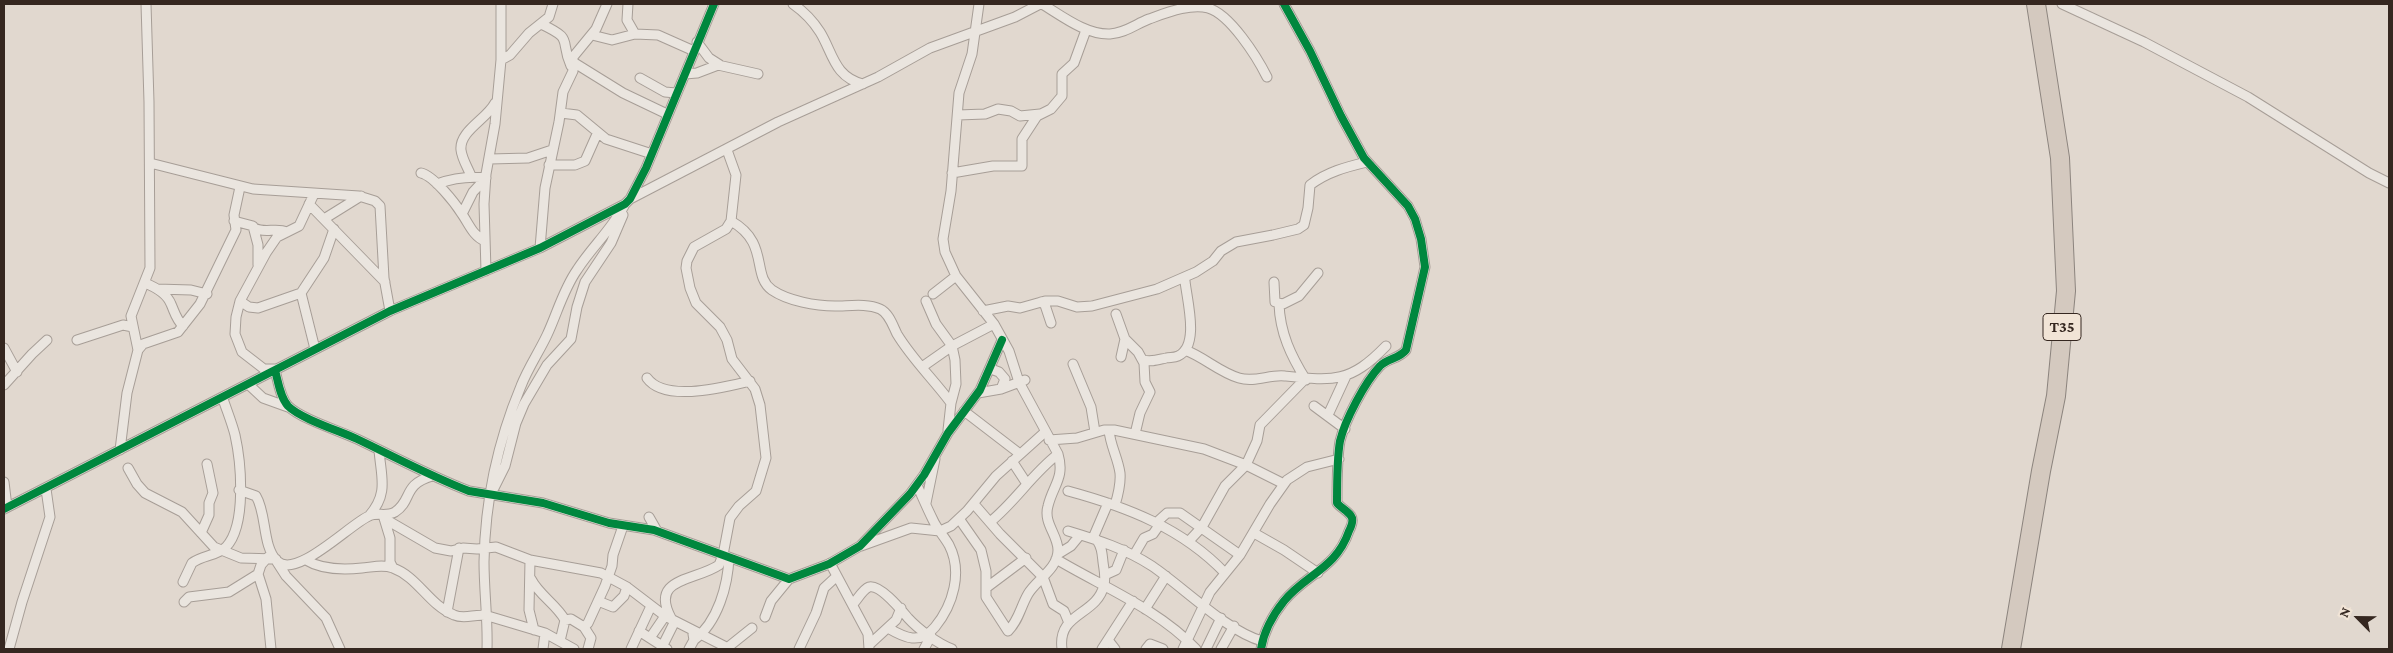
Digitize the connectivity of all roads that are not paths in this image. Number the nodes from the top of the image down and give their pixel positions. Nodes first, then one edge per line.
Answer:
1 (146, 4) edge
2 (501, 4) edge
3 (553, 4) edge
4 (607, 4) edge
5 (628, 4) edge
6 (714, 4) edge
7 (792, 4) edge
8 (979, 4) edge
9 (1038, 4) edge
10 (1284, 4) edge
11 (2036, 4) edge
12 (2062, 4) edge
13 (549, 17) junction
14 (540, 24) junction
15 (977, 29) junction
16 (1086, 30) junction
17 (556, 31) junction
18 (635, 34) junction
19 (592, 35) junction
20 (697, 42) junction
21 (694, 51) junction
22 (501, 60) junction
23 (720, 65) junction
24 (573, 66) junction
25 (684, 74) junction
26 (758, 74) dead end
27 (1266, 77) dead end
28 (640, 78) dead end
29 (863, 84) junction
30 (676, 93) junction
31 (497, 99) junction
32 (561, 113) junction
33 (668, 114) junction
34 (1040, 114) junction
35 (958, 115) junction
36 (597, 134) junction
37 (552, 150) junction
38 (727, 150) junction
39 (652, 154) junction
40 (490, 159) junction
41 (1367, 162) junction
42 (150, 163) junction
43 (549, 166) junction
44 (421, 173) dead end
45 (952, 173) junction
46 (471, 176) junction
47 (486, 178) junction
48 (437, 184) junction
49 (2389, 184) edge
50 (240, 187) junction
51 (314, 194) junction
52 (361, 196) junction
53 (627, 201) junction
54 (309, 204) junction
55 (462, 214) junction
56 (324, 219) junction
57 (234, 221) junction
58 (731, 221) junction
59 (254, 228) junction
60 (334, 229) junction
61 (287, 232) junction
62 (485, 241) junction
63 (540, 248) junction
64 (258, 266) junction
65 (486, 271) junction
66 (1318, 273) dead end
67 (956, 276) junction
68 (1185, 281) dead end
69 (385, 282) junction
70 (1274, 282) dead end
71 (146, 283) junction
72 (158, 289) junction
73 (301, 293) junction
74 (207, 294) junction
75 (240, 301) junction
76 (1044, 303) junction
77 (1279, 304) junction
78 (390, 311) junction
79 (984, 311) junction
80 (1116, 314) dead end
81 (1052, 323) dead end
82 (994, 324) junction
83 (183, 326) junction
84 (133, 327) junction
85 (47, 340) dead end
86 (77, 340) dead end
87 (1002, 340) junction
88 (1125, 340) junction
89 (952, 346) junction
90 (1386, 346) dead end
91 (4, 348) edge
92 (315, 349) junction
93 (138, 350) junction
94 (1185, 350) junction
95 (1121, 356) dead end
96 (1143, 360) junction
97 (1073, 364) dead end
98 (922, 367) junction
99 (994, 367) junction
100 (276, 369) junction
101 (17, 372) junction
102 (1346, 376) junction
103 (647, 378) dead end
104 (1306, 379) junction
105 (1323, 380) junction
106 (750, 381) junction
107 (1022, 381) junction
108 (248, 384) junction
109 (4, 385) edge
110 (1001, 389) junction
111 (978, 393) junction
112 (1337, 395) junction
113 (223, 399) junction
114 (951, 404) junction
115 (1314, 406) dead end
116 (965, 409) junction
117 (293, 410) junction
118 (1328, 415) junction
119 (951, 416) junction
120 (1345, 429) junction
121 (1109, 430) junction
122 (1095, 432) junction
123 (948, 433) junction
124 (1135, 434) junction
125 (1047, 436) junction
126 (120, 450) junction
127 (379, 450) junction
128 (1020, 454) junction
129 (1058, 454) junction
130 (935, 455) junction
131 (1339, 459) junction
132 (1012, 461) junction
133 (207, 464) dead end
134 (1246, 466) junction
135 (128, 468) dead end
136 (432, 476) junction
137 (4, 482) edge
138 (1027, 484) junction
139 (1284, 484) junction
140 (917, 485) junction
141 (46, 489) junction
142 (239, 490) junction
143 (1068, 491) dead end
144 (490, 494) junction
145 (926, 503) junction
146 (974, 504) junction
147 (1112, 504) junction
148 (5, 508) edge
149 (369, 516) junction
150 (384, 517) junction
151 (648, 517) dead end
152 (960, 520) junction
153 (990, 522) junction
154 (1158, 523) junction
155 (624, 526) junction
156 (1202, 527) junction
157 (657, 531) junction
158 (940, 531) junction
159 (1068, 531) dead end
160 (201, 533) junction
161 (1254, 534) junction
162 (1080, 535) junction
163 (1098, 540) junction
164 (1190, 541) junction
165 (860, 546) junction
166 (459, 548) junction
167 (486, 548) junction
168 (1124, 550) junction
169 (221, 551) junction
170 (1240, 555) junction
171 (726, 556) junction
172 (1057, 556) junction
173 (1134, 556) junction
174 (273, 558) junction
175 (1026, 558) junction
176 (306, 560) junction
177 (530, 560) junction
178 (830, 564) junction
179 (393, 568) junction
180 (1225, 573) junction
181 (1318, 573) junction
182 (258, 574) junction
183 (1105, 575) junction
184 (608, 576) junction
185 (837, 576) junction
186 (1043, 576) junction
187 (1166, 576) junction
188 (531, 579) junction
189 (789, 579) junction
190 (183, 582) dead end
191 (628, 586) junction
192 (1104, 586) junction
193 (986, 588) junction
194 (598, 601) junction
195 (1133, 601) junction
196 (184, 602) dead end
197 (853, 604) junction
198 (1204, 605) junction
199 (650, 606) junction
200 (901, 608) junction
201 (1144, 609) junction
202 (446, 612) junction
203 (488, 616) junction
204 (764, 617) dead end
205 (670, 618) junction
206 (1222, 618) junction
207 (565, 620) junction
208 (1069, 623) junction
209 (584, 626) junction
210 (1234, 626) junction
211 (752, 628) dead end
212 (888, 628) junction
213 (534, 630) junction
214 (639, 631) junction
215 (545, 633) junction
216 (930, 635) junction
217 (698, 637) junction
218 (650, 638) junction
219 (1108, 640) junction
220 (1188, 640) junction
221 (560, 641) junction
222 (1262, 645) edge
223 (870, 647) edge
224 (664, 648) edge
225 (728, 648) edge
226 (9, 649) edge
227 (271, 649) edge
228 (340, 649) edge
229 (487, 649) edge
230 (544, 649) edge
231 (574, 649) edge
232 (588, 649) edge
233 (631, 649) edge
234 (689, 649) edge
235 (799, 649) edge
236 (924, 649) edge
237 (952, 649) edge
238 (1062, 649) edge
239 (1102, 649) edge
240 (1115, 649) edge
241 (1146, 649) edge
242 (1163, 649) edge
243 (1183, 649) edge
244 (1196, 649) edge
245 (1206, 649) edge
246 (1220, 649) edge
247 (2011, 649) edge

1 - 42 street
2 - 22 street
3 - 13 street
4 - 19 street
5 - 18 street
6 - 20 street
7 - 29 street
8 - 15 street
9 - 15 street
9 - 16 street
10 - 41 street
11 - 247 highway, T35
12 - 49 street
13 - 14 street
13 - 17 street
14 - 17 street
14 - 22 street
15 - 29 street
15 - 35 street
16 - 27 street
16 - 34 street
17 - 24 street
18 - 19 street
18 - 21 street
19 - 24 street
20 - 21 street
20 - 23 street
21 - 25 street
22 - 31 street
23 - 25 street
23 - 26 street
24 - 32 street
24 - 33 street
25 - 30 street
28 - 30 street
29 - 38 street
30 - 33 street
31 - 40 street
31 - 46 street
32 - 36 street
32 - 37 street
33 - 39 street
34 - 35 street
34 - 45 street
35 - 45 street
36 - 39 street
36 - 43 street
37 - 40 street
37 - 43 street
38 - 53 street
38 - 58 street
39 - 53 street
40 - 47 street
41 - 76 street
41 - 120 street
42 - 50 street
42 - 71 street
43 - 63 street
44 - 48 street
45 - 67 street
46 - 47 street
46 - 48 street
47 - 55 street
47 - 62 street
48 - 55 street
50 - 51 street
50 - 57 street
51 - 52 street
51 - 54 street
52 - 56 street
52 - 69 street
53 - 63 street
53 - 144 street
53 - 144 street
54 - 56 street
54 - 61 street
55 - 62 street
56 - 60 street
57 - 59 street
57 - 74 street
58 - 98 street
58 - 106 street
59 - 61 street
59 - 64 street
60 - 69 street
60 - 73 street
61 - 64 street
62 - 65 street
63 - 65 street
64 - 75 street
65 - 78 street
66 - 77 street
67 - 79 street
67 - 89 street
68 - 94 street
69 - 78 street
70 - 77 street
71 - 72 street
71 - 84 street
72 - 74 street
72 - 83 street
73 - 75 street
73 - 92 street
74 - 83 street
75 - 100 street
76 - 79 street
76 - 81 street
77 - 104 street
78 - 92 street
79 - 82 street
80 - 88 street
82 - 87 street
82 - 89 street
83 - 93 street
84 - 86 street
84 - 93 street
85 - 101 street
87 - 99 street
87 - 107 street
88 - 95 street
88 - 96 street
89 - 98 street
89 - 114 street
90 - 102 street
91 - 101 street
92 - 100 street
93 - 126 street
94 - 96 street
94 - 104 street
96 - 124 street
97 - 122 street
98 - 114 street
99 - 110 street
99 - 111 street
100 - 108 street
100 - 117 street
101 - 109 street
102 - 105 street
102 - 112 street
103 - 106 street
104 - 105 street
104 - 134 street
105 - 112 street
106 - 171 street
107 - 110 street
107 - 125 street
108 - 113 street
108 - 117 street
110 - 111 street
111 - 116 street
112 - 118 street
113 - 126 street
113 - 142 street
114 - 119 street
115 - 118 street
116 - 119 street
116 - 123 street
116 - 128 street
117 - 127 street
118 - 120 street
119 - 123 street
120 - 131 street
121 - 122 street
121 - 124 street
121 - 147 street
122 - 125 street
123 - 130 street
124 - 134 street
125 - 128 street
125 - 129 street
126 - 141 street
127 - 136 street
127 - 149 street
128 - 132 street
129 - 138 street
129 - 172 street
130 - 140 street
130 - 145 street
131 - 139 street
131 - 181 street
132 - 138 street
132 - 146 street
133 - 160 street
134 - 139 street
134 - 156 street
135 - 160 street
136 - 144 street
136 - 150 street
137 - 148 street
138 - 153 street
139 - 161 street
140 - 145 street
140 - 165 street
141 - 148 street
141 - 226 street
142 - 169 street
142 - 174 street
143 - 147 street
144 - 155 street
144 - 167 street
145 - 158 street
146 - 152 street
146 - 153 street
147 - 154 street
147 - 163 street
149 - 150 street
149 - 176 street
150 - 166 street
150 - 179 street
151 - 157 street
152 - 158 street
152 - 193 street
153 - 175 street
154 - 156 street
154 - 164 street
154 - 173 street
155 - 157 street
155 - 184 street
156 - 164 street
156 - 170 street
157 - 171 street
158 - 165 street
158 - 216 street
159 - 162 street
160 - 169 street
161 - 170 street
161 - 181 street
162 - 163 street
162 - 172 street
163 - 168 street
163 - 183 street
164 - 180 street
165 - 178 street
166 - 167 street
166 - 202 street
167 - 177 street
167 - 203 street
168 - 173 street
168 - 183 street
169 - 174 street
169 - 190 street
170 - 180 street
171 - 189 street
171 - 205 street
171 - 217 street
172 - 186 street
172 - 192 street
173 - 187 street
174 - 176 street
174 - 182 street
174 - 228 street
175 - 186 street
175 - 193 street
176 - 179 street
177 - 184 street
177 - 188 street
178 - 185 street
178 - 189 street
179 - 202 street
180 - 198 street
181 - 222 street
182 - 196 street
182 - 227 street
183 - 192 street
184 - 191 street
184 - 194 street
185 - 197 street
185 - 235 street
186 - 193 street
186 - 208 street
187 - 198 street
187 - 201 street
188 - 207 street
188 - 213 street
189 - 204 street
191 - 194 street
191 - 199 street
192 - 195 street
192 - 208 street
194 - 209 street
195 - 201 street
195 - 219 street
197 - 200 street
197 - 223 street
198 - 206 street
198 - 220 street
199 - 205 street
199 - 214 street
200 - 212 street
200 - 216 street
201 - 220 street
202 - 203 street
203 - 213 street
203 - 229 street
205 - 217 street
205 - 218 street
205 - 224 street
206 - 210 street
206 - 245 street
207 - 209 street
207 - 221 street
208 - 238 street
209 - 232 street
210 - 222 street
210 - 246 street
211 - 225 street
212 - 216 street
212 - 223 street
213 - 215 street
214 - 218 street
214 - 233 street
215 - 221 street
215 - 230 street
216 - 236 street
216 - 237 street
217 - 225 street
217 - 234 street
218 - 224 street
219 - 239 street
219 - 240 street
220 - 243 street
220 - 244 street
221 - 231 street
241 - 242 street

